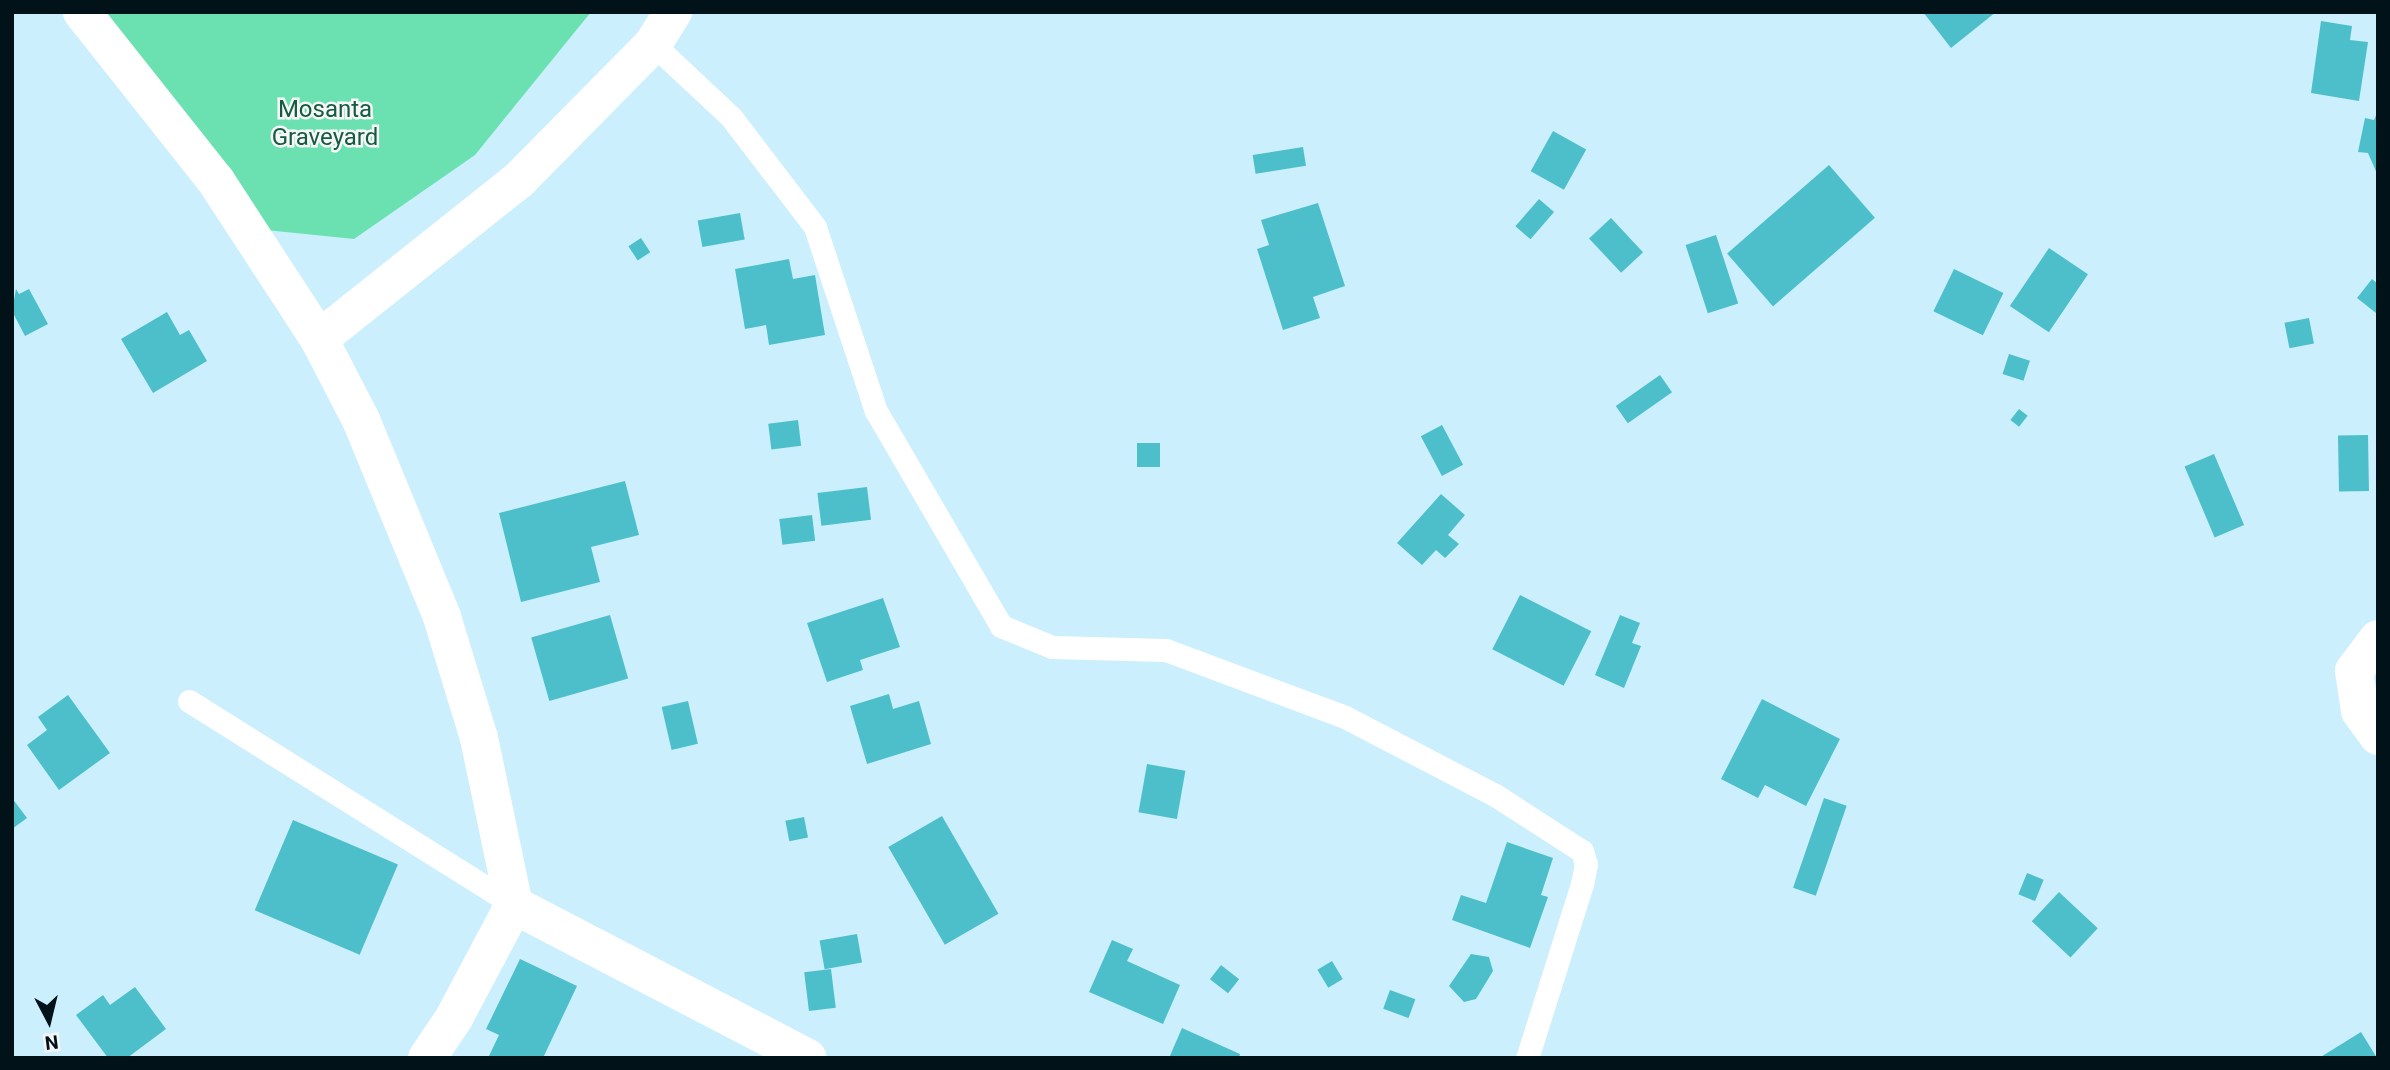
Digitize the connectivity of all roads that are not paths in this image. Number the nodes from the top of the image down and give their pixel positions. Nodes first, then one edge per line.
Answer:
1 (82, 12) edge
2 (673, 12) edge
3 (653, 44) junction
4 (319, 339) junction
5 (2378, 639) edge
6 (190, 701) dead end
7 (2378, 736) edge
8 (514, 905) junction
9 (427, 1058) edge
10 (808, 1058) edge
11 (1527, 1058) edge

1 - 4 street
2 - 3 street
3 - 4 street
3 - 11 lane
4 - 8 street
5 - 7 street
6 - 8 lane
8 - 9 street
8 - 10 street

